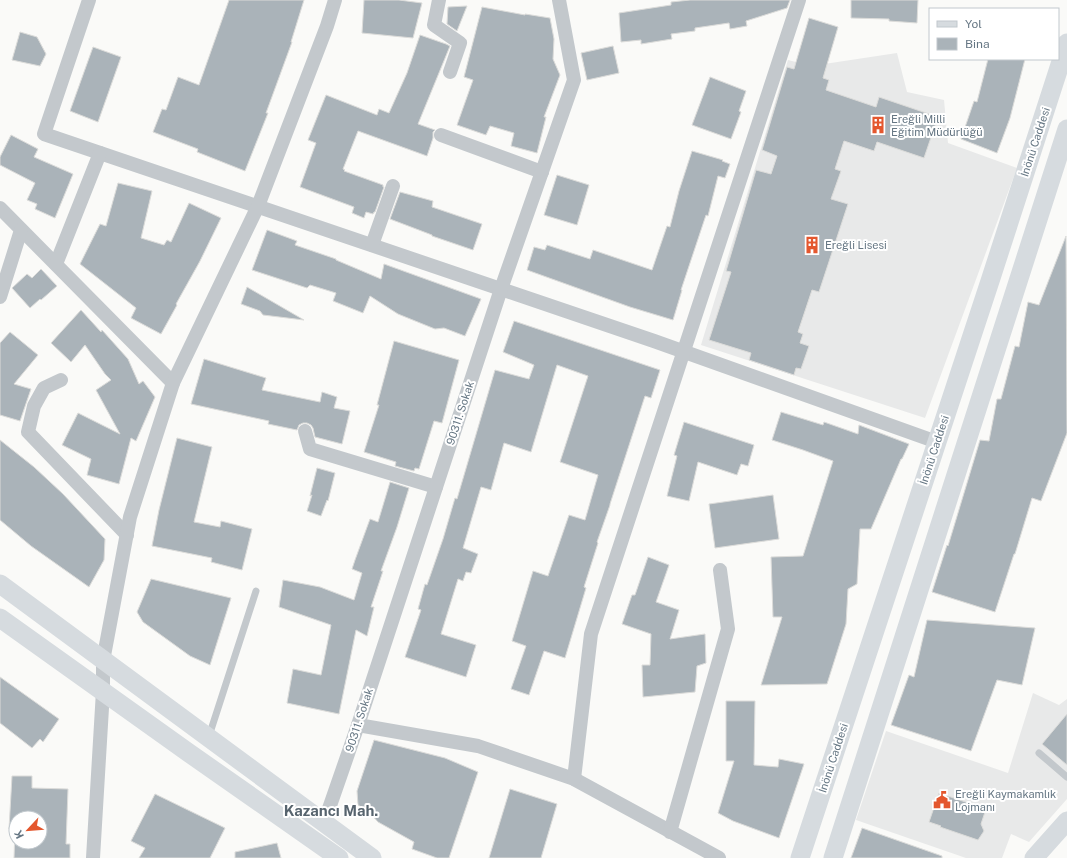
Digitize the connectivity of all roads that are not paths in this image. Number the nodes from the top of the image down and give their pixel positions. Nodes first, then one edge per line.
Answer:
1 (89, 0) edge
2 (335, 0) edge
3 (439, 0) edge
4 (559, 0) edge
5 (799, 0) edge
6 (1067, 42) edge
7 (450, 72) dead end
8 (1067, 129) edge
9 (441, 135) dead end
10 (100, 153) junction
11 (542, 172) junction
12 (393, 186) dead end
13 (258, 206) junction
14 (0, 208) edge
15 (22, 230) junction
16 (372, 245) junction
17 (56, 264) junction
18 (501, 289) junction
19 (0, 297) edge
20 (684, 352) junction
21 (61, 380) dead end
22 (173, 383) junction
23 (305, 431) dead end
24 (937, 442) junction
25 (436, 487) junction
26 (127, 535) junction
27 (720, 570) dead end
28 (0, 584) edge
29 (256, 591) dead end
30 (0, 618) edge
31 (103, 661) junction
32 (102, 691) junction
33 (358, 725) junction
34 (208, 738) junction
35 (1039, 753) dead end
36 (1067, 777) edge
37 (574, 779) junction
38 (1067, 821) edge
39 (324, 823) junction
40 (670, 832) junction
41 (93, 858) edge
42 (340, 858) edge
43 (372, 858) edge
44 (719, 858) edge
45 (800, 858) edge
46 (833, 858) edge
47 (1034, 858) edge

1 - 10 street
2 - 13 street
3 - 7 street
4 - 11 street, 90311. Sokak
5 - 20 street
6 - 24 main road, İnönü Caddesi
8 - 46 main road
9 - 11 street
10 - 13 street
10 - 17 street
11 - 18 street, 90311. Sokak
12 - 16 street
13 - 16 street
13 - 22 street
14 - 15 street
15 - 17 street
15 - 19 street
16 - 18 street
17 - 22 street
18 - 20 street
18 - 25 street, 90311. Sokak
20 - 24 street
20 - 37 street
21 - 26 street
22 - 26 street
23 - 25 street
24 - 45 main road, İnönü Caddesi
25 - 33 street, 90311. Sokak
26 - 31 street
27 - 40 street
28 - 31 main road
29 - 34 lane
30 - 32 main road
31 - 32 street
31 - 34 main road
32 - 41 street
32 - 42 main road
33 - 37 street
33 - 39 street, 90311. Sokak
34 - 39 main road
35 - 36 lane
37 - 40 street
38 - 47 main road
39 - 43 main road
40 - 44 street

